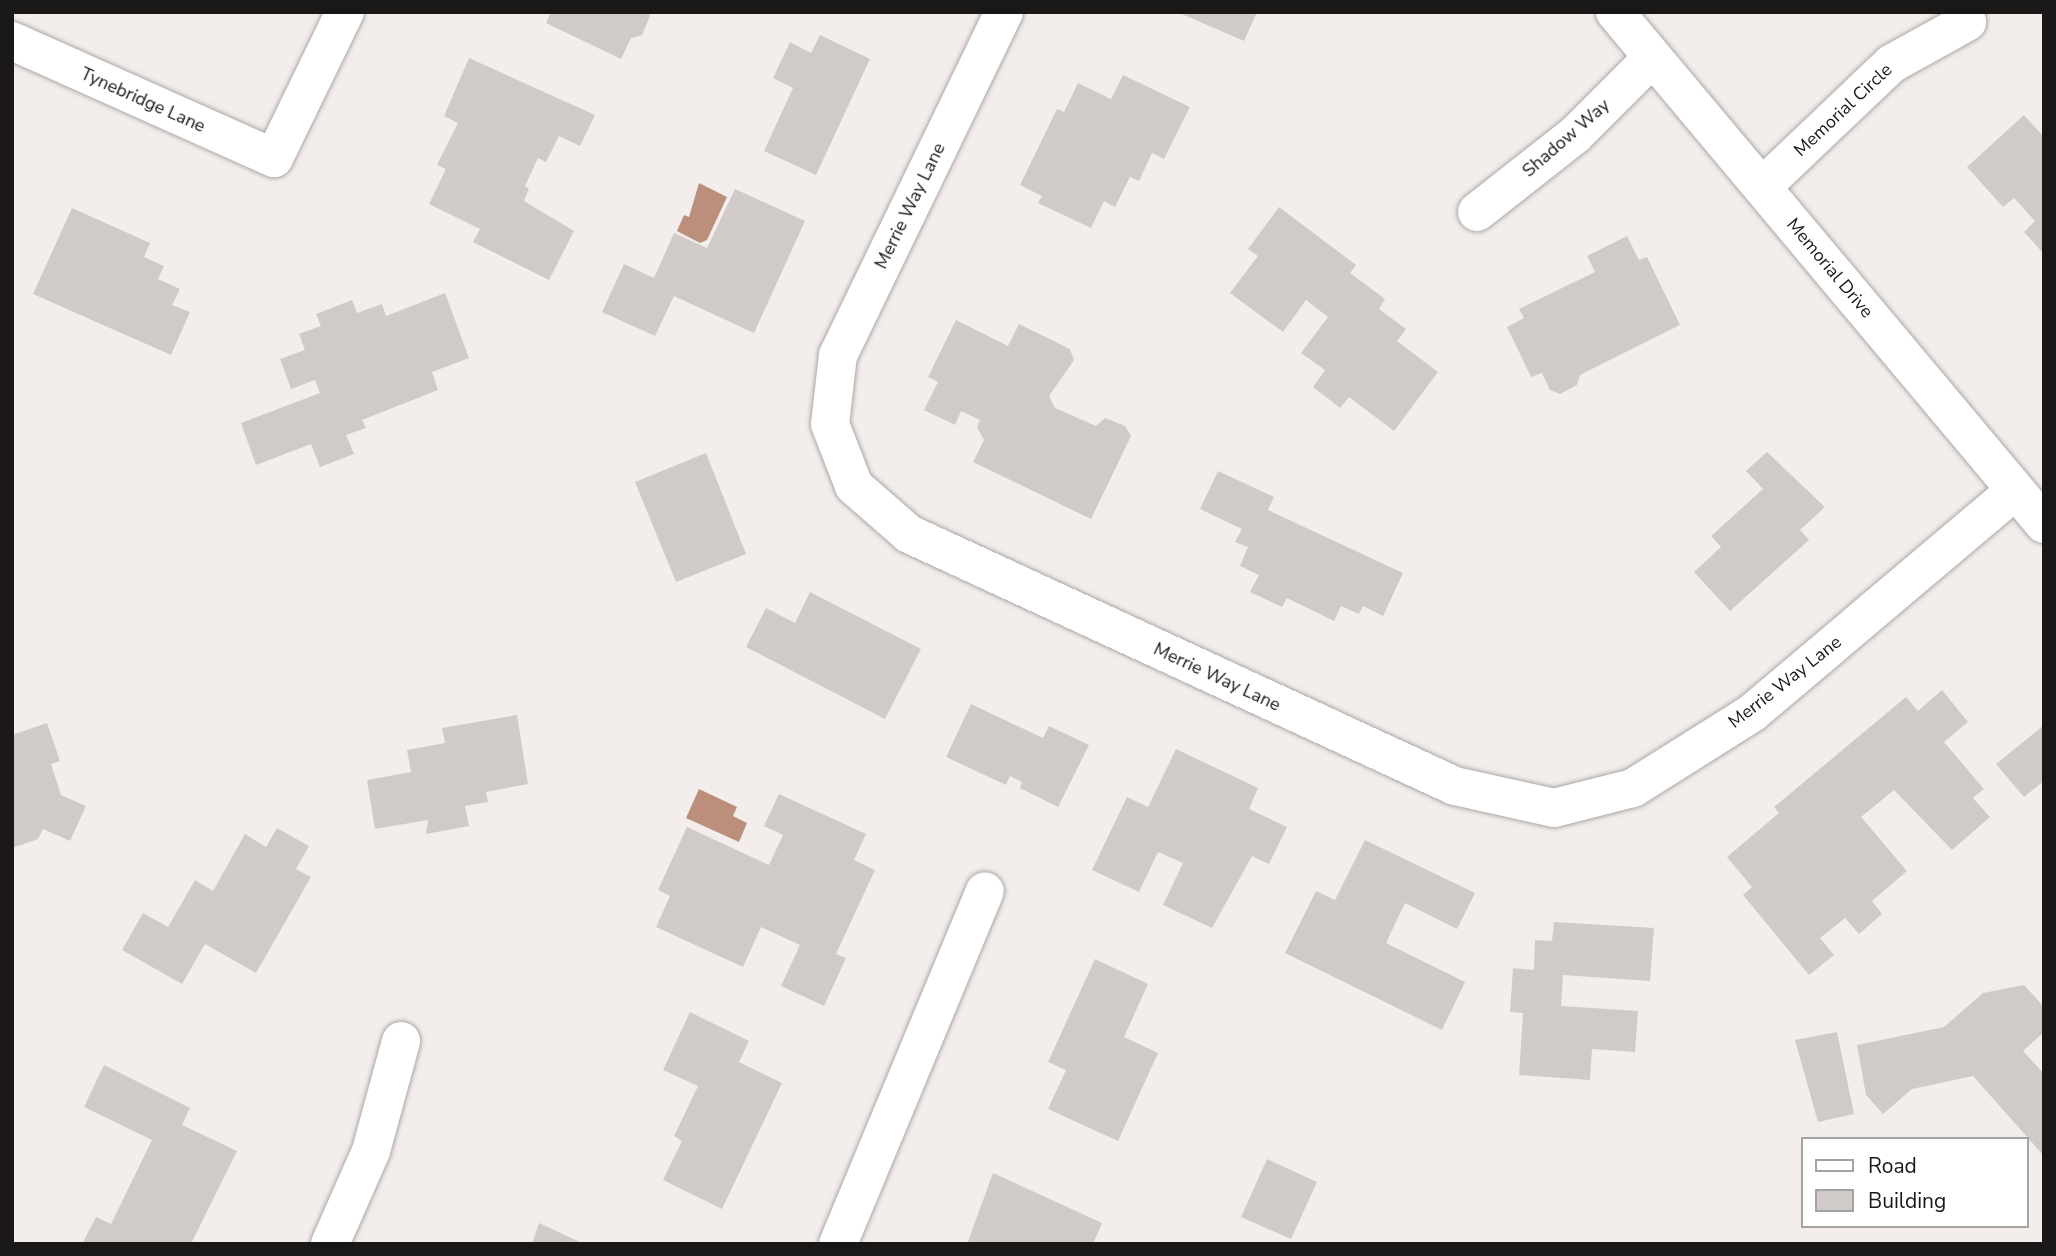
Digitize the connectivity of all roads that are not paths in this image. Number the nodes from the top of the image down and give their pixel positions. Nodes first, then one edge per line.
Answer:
1 (345, 12) edge
2 (1004, 12) edge
3 (1615, 12) edge
4 (1967, 22) dead end
5 (12, 41) edge
6 (1652, 58) junction
7 (1763, 186) junction
8 (1477, 212) dead end
9 (2015, 491) junction
10 (2044, 524) edge
11 (985, 891) dead end
12 (401, 1041) dead end
13 (330, 1244) edge
14 (838, 1244) edge

1 - 5 street, Tynebridge Lane
2 - 9 street, Merrie Way Lane
3 - 6 street, Memorial Drive
4 - 7 street, Memorial Circle
6 - 7 street, Memorial Drive
6 - 8 street, Shadow Way
7 - 9 street, Memorial Drive
9 - 10 street, Memorial Drive
11 - 14 street
12 - 13 street

